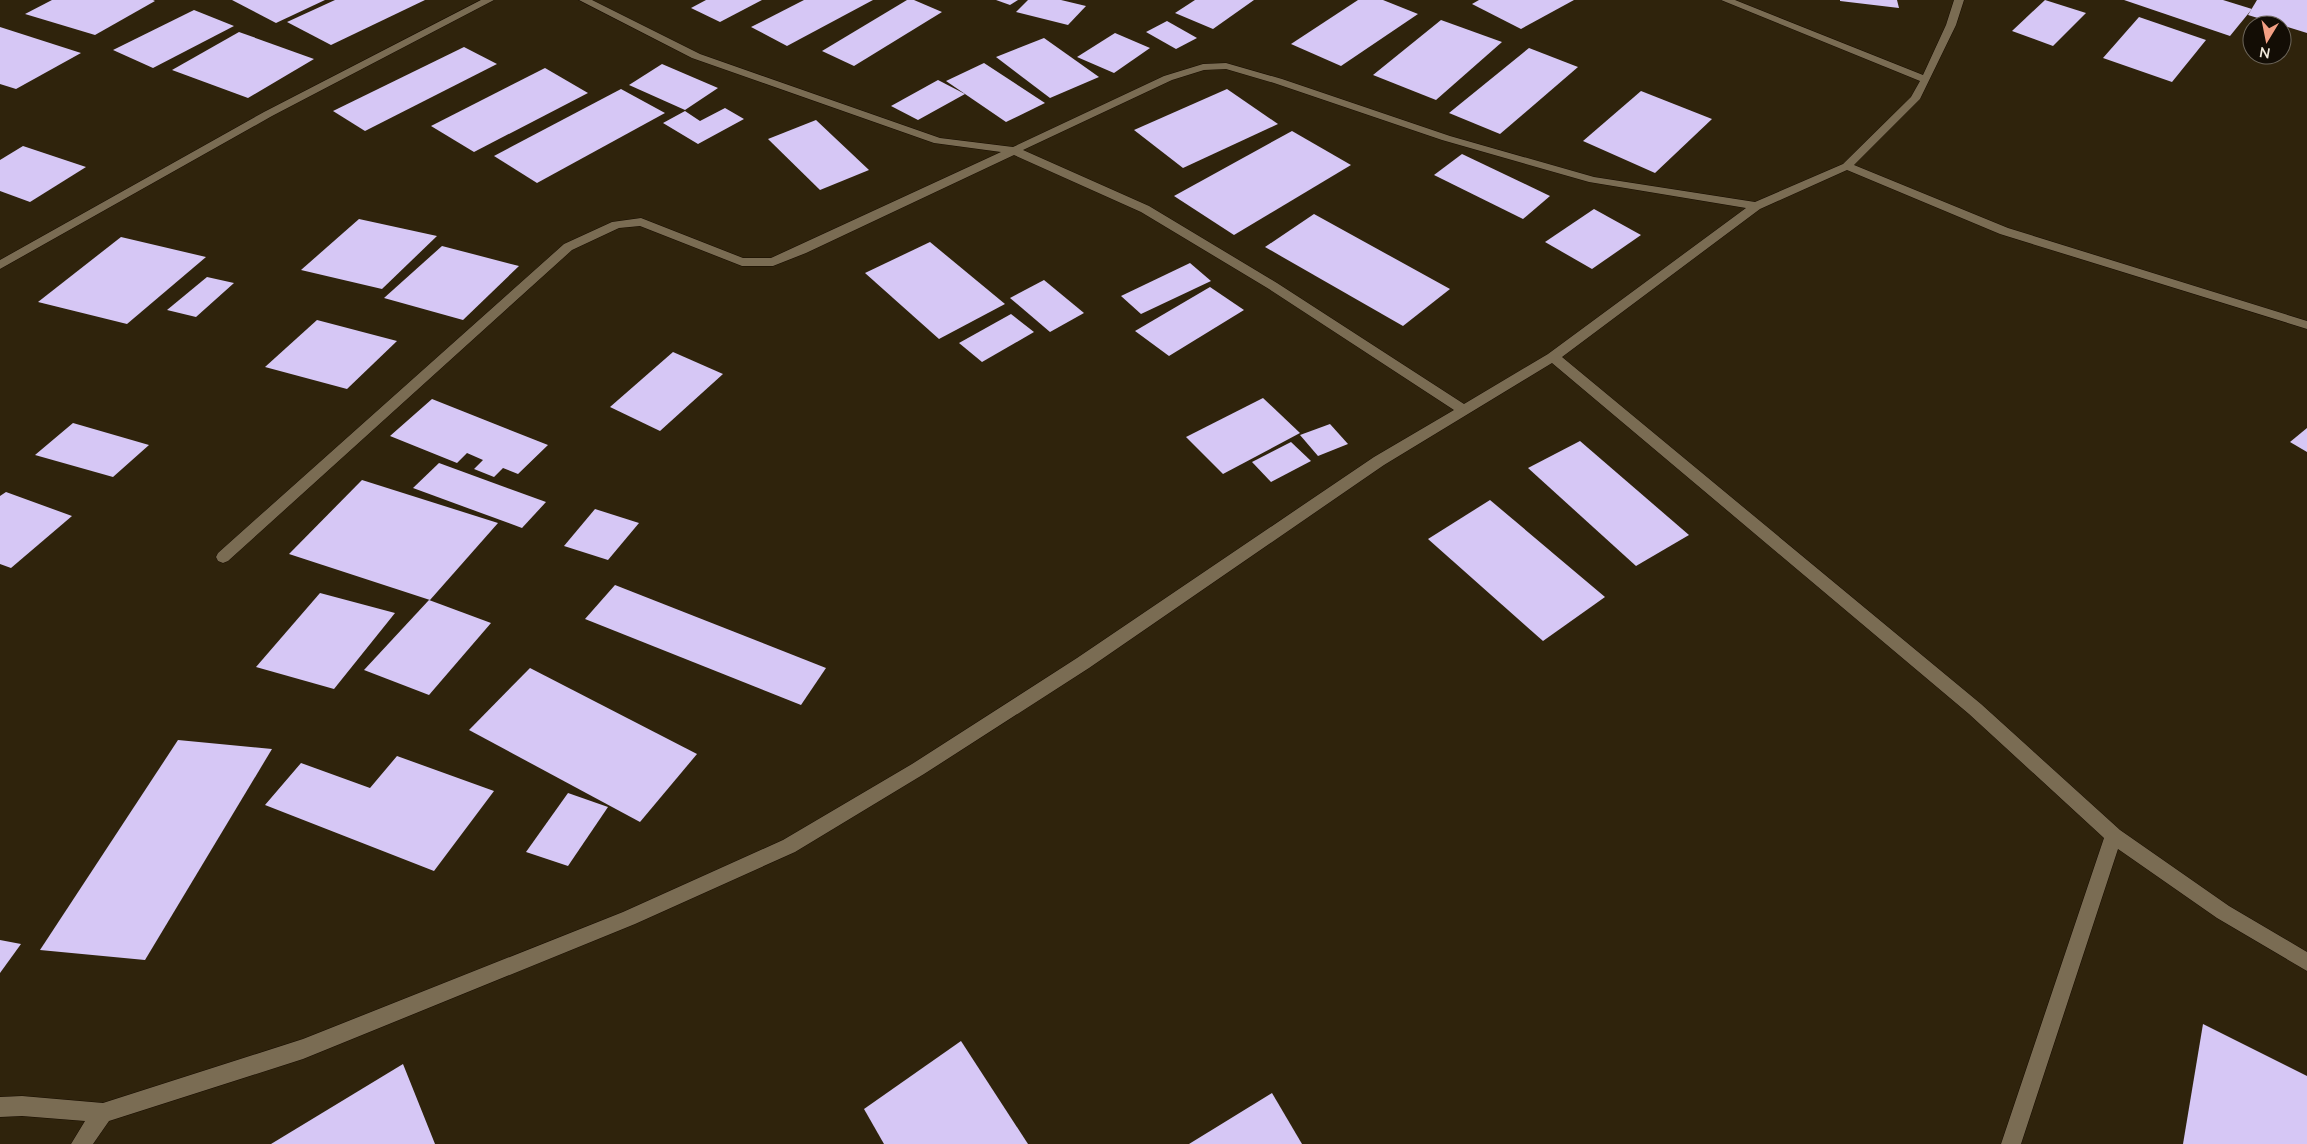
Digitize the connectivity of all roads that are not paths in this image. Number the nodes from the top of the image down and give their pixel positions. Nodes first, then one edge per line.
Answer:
1 (490, 0) edge
2 (584, 0) edge
3 (1726, 0) edge
4 (1959, 0) edge
5 (1926, 80) junction
6 (1013, 150) junction
7 (1847, 166) junction
8 (1756, 206) junction
9 (0, 265) edge
10 (2307, 325) edge
11 (1553, 357) junction
12 (1465, 411) junction
13 (223, 557) dead end
14 (2114, 836) junction
15 (2307, 962) edge
16 (0, 1107) edge
17 (103, 1113) junction
18 (82, 1144) edge
19 (2011, 1144) edge

1 - 9 street
2 - 6 street
3 - 5 street
4 - 5 street
5 - 7 street
6 - 8 street
6 - 12 street
6 - 13 street
7 - 8 street
7 - 10 street
8 - 11 street
11 - 12 street
11 - 14 street
12 - 17 street
14 - 15 street
14 - 19 street
16 - 17 street
17 - 18 street

